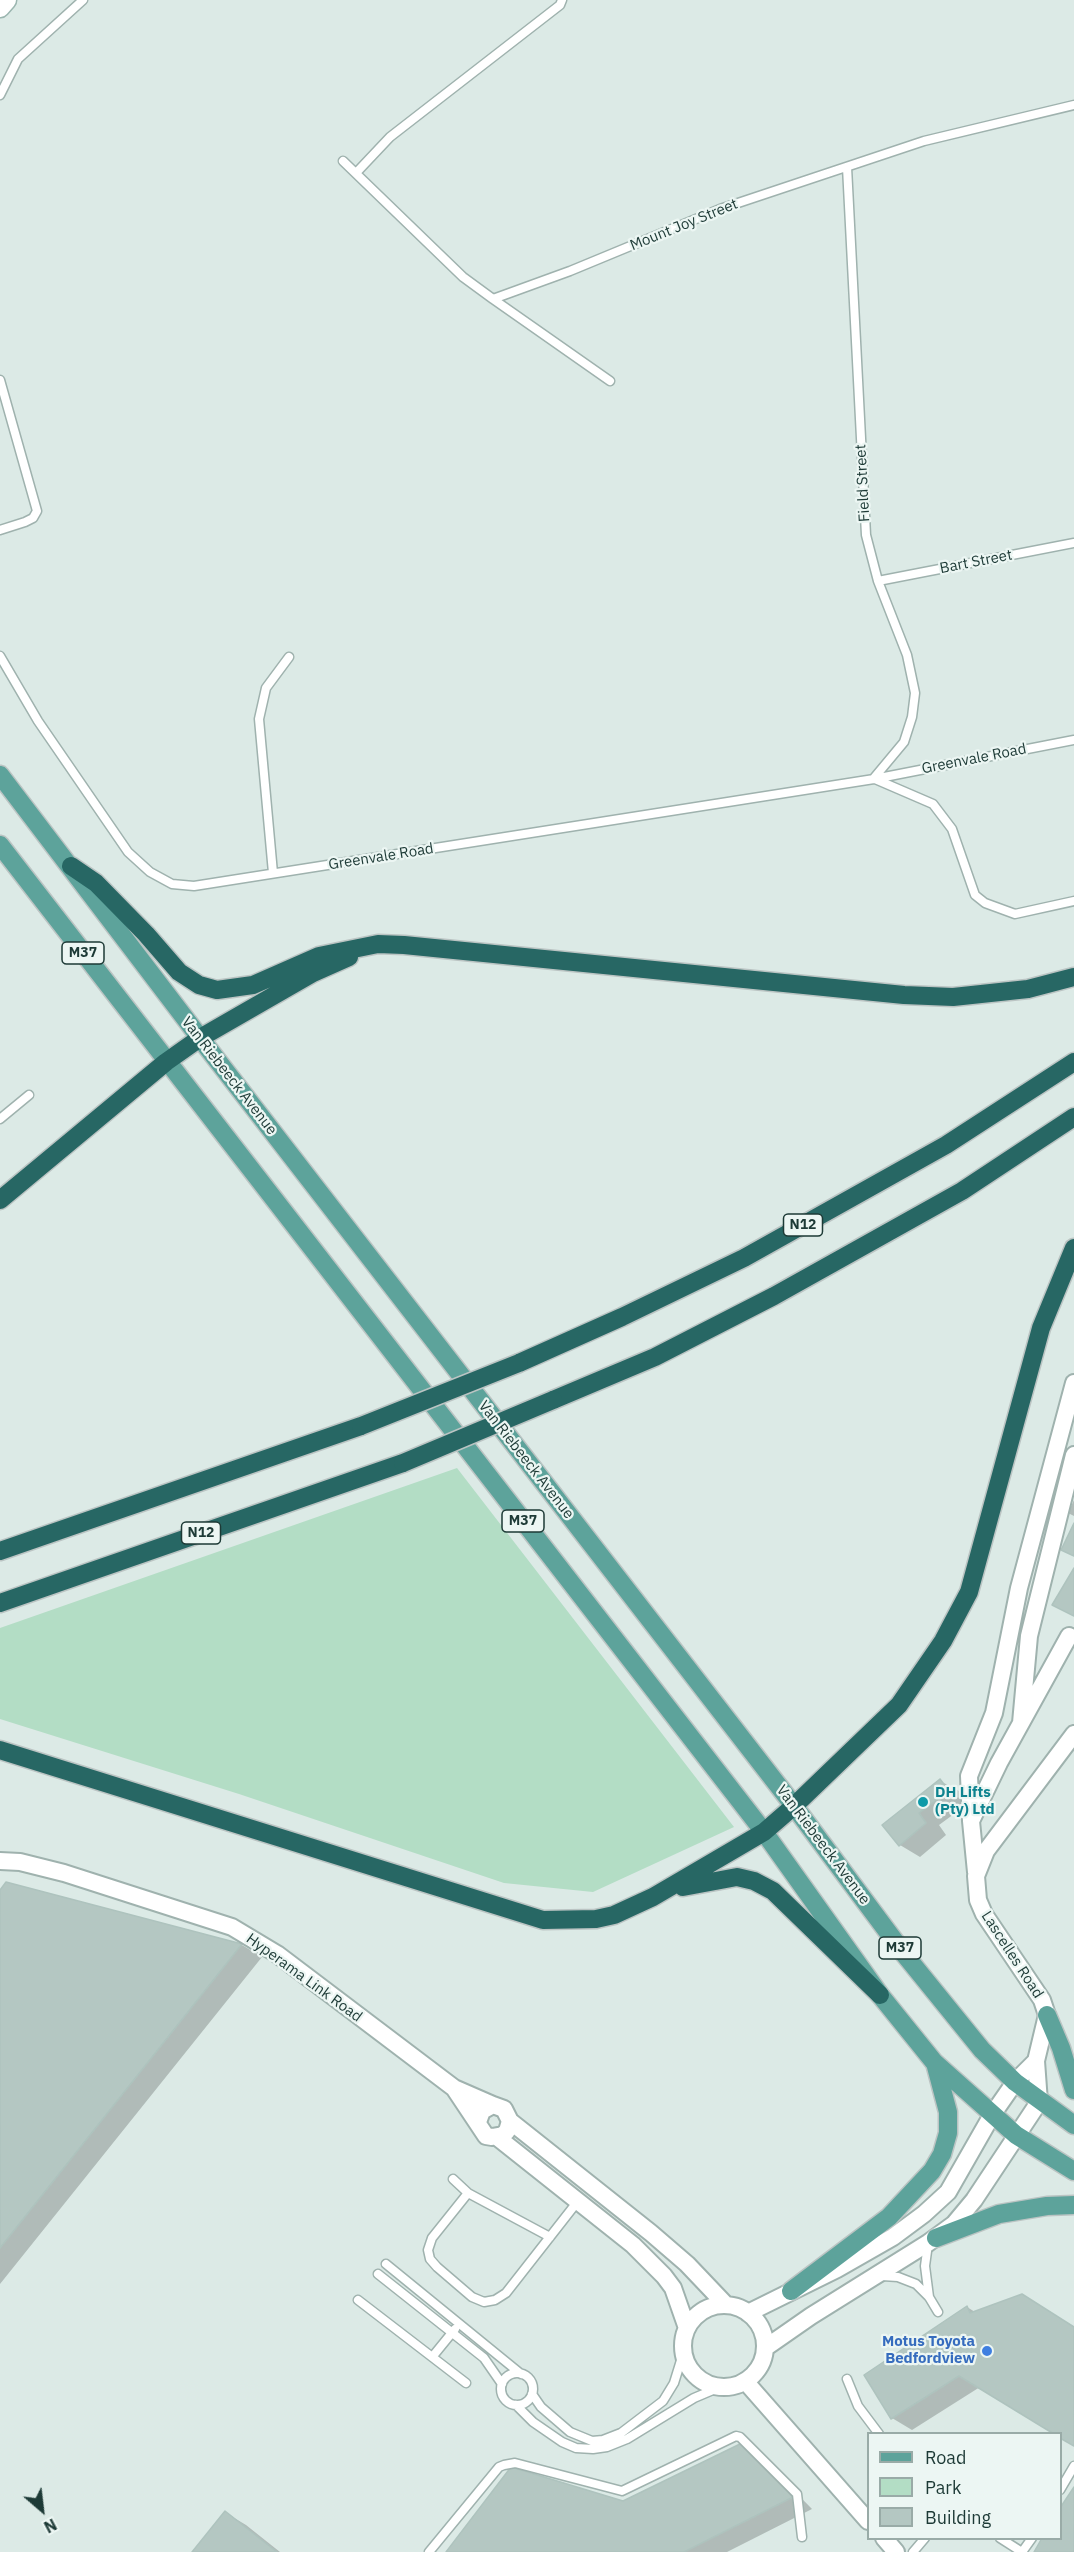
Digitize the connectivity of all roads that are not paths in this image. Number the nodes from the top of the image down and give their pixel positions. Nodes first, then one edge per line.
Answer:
1 (8, 0) edge
2 (83, 0) edge
3 (562, 0) edge
4 (0, 8) edge
5 (0, 95) edge
6 (1074, 105) edge
7 (343, 161) dead end
8 (847, 167) junction
9 (356, 173) junction
10 (493, 299) junction
11 (0, 380) edge
12 (610, 381) dead end
13 (0, 530) edge
14 (1074, 543) edge
15 (878, 581) junction
16 (0, 656) edge
17 (289, 657) dead end
18 (1074, 740) edge
19 (0, 775) edge
20 (874, 779) junction
21 (0, 844) edge
22 (71, 866) junction
23 (273, 873) junction
24 (1074, 901) edge
25 (378, 944) junction
26 (1074, 977) edge
27 (200, 1038) junction
28 (166, 1062) junction
29 (1074, 1062) edge
30 (29, 1095) dead end
31 (1074, 1118) edge
32 (0, 1119) edge
33 (0, 1200) edge
34 (1074, 1248) edge
35 (1074, 1383) edge
36 (1074, 1455) edge
37 (0, 1551) edge
38 (0, 1603) edge
39 (1069, 1636) dead end
40 (1021, 1723) junction
41 (1074, 1736) edge
42 (0, 1750) edge
43 (794, 1806) junction
44 (971, 1821) junction
45 (764, 1832) junction
46 (0, 1861) edge
47 (976, 1876) junction
48 (653, 1897) junction
49 (880, 1995) junction
50 (1047, 2014) junction
51 (1036, 2061) junction
52 (934, 2062) junction
53 (1015, 2082) junction
54 (454, 2088) junction
55 (1074, 2090) edge
56 (1039, 2102) junction
57 (494, 2105) junction
58 (992, 2115) junction
59 (510, 2121) junction
60 (478, 2122) junction
61 (1074, 2125) edge
62 (1016, 2135) junction
63 (497, 2137) junction
64 (1074, 2171) edge
65 (453, 2179) dead end
66 (468, 2193) junction
67 (578, 2201) junction
68 (1074, 2205) edge
69 (550, 2237) junction
70 (932, 2241) junction
71 (386, 2264) dead end
72 (378, 2274) dead end
73 (874, 2276) junction
74 (791, 2291) junction
75 (929, 2297) junction
76 (358, 2300) dead end
77 (726, 2305) junction
78 (938, 2312) dead end
79 (748, 2313) junction
80 (460, 2323) junction
81 (687, 2328) junction
82 (452, 2332) junction
83 (765, 2348) junction
84 (683, 2354) junction
85 (433, 2356) junction
86 (521, 2374) junction
87 (847, 2379) dead end
88 (745, 2381) junction
89 (466, 2383) dead end
90 (502, 2384) junction
91 (720, 2387) junction
92 (532, 2394) junction
93 (516, 2405) junction
94 (878, 2432) edge
95 (1074, 2466) edge
96 (1062, 2487) edge
97 (867, 2520) edge
98 (802, 2537) dead end
99 (886, 2540) edge
100 (923, 2540) edge
101 (1003, 2540) edge
102 (1031, 2540) edge
103 (429, 2552) edge
104 (896, 2552) edge
105 (913, 2552) edge

1 - 4 main road
2 - 5 lane
3 - 9 lane
6 - 8 lane, Mount Joy Street
7 - 9 lane
8 - 10 lane, Mount Joy Street
8 - 15 lane, Field Street
9 - 10 lane
10 - 12 lane
11 - 13 lane
14 - 15 lane, Bart Street
15 - 20 lane, Field Street
16 - 23 lane, Greenvale Road
17 - 23 lane
18 - 20 lane, Greenvale Road
19 - 22 main road, Van Riebeeck Avenue / M37
20 - 23 lane, Greenvale Road
20 - 24 lane, Greenvale Road
21 - 28 main road, M37
22 - 25 highway
22 - 27 main road, Van Riebeeck Avenue / M37
25 - 26 highway
25 - 27 highway
27 - 28 highway
27 - 43 main road, Van Riebeeck Avenue / M37
28 - 33 highway
28 - 45 main road, M37
29 - 37 highway, N12, bridge
30 - 32 lane
31 - 38 highway, N12, bridge
34 - 43 highway
35 - 44 street, Lascelles Road
36 - 40 street
39 - 40 street
40 - 44 street
41 - 47 street
42 - 48 highway
43 - 45 highway
43 - 53 main road, Van Riebeeck Avenue / M37
44 - 47 street, Lascelles Road
45 - 48 highway
45 - 49 main road, M37
46 - 54 street, Hyperama Link Road
47 - 50 street, Lascelles Road
48 - 49 highway
49 - 52 main road, M37
50 - 51 street, Lascelles Road
50 - 55 main road
51 - 53 street
51 - 56 street, Lascelles Road
52 - 58 main road, M37
52 - 74 main road
53 - 56 main road, Van Riebeeck Avenue / M37
53 - 58 street
54 - 57 street, Hyperama Link Road
54 - 60 street, Hyperama Link Road
56 - 61 main road, Van Riebeeck Avenue / M37
56 - 62 street
57 - 59 street
57 - 60 street
58 - 62 main road, M37
58 - 74 street
59 - 63 street
59 - 77 street
60 - 63 street
62 - 64 main road, M37
62 - 70 street
63 - 67 street
65 - 66 lane
66 - 69 lane
66 - 69 lane
67 - 69 lane
67 - 81 street
68 - 70 main road
70 - 73 street
70 - 75 lane
71 - 80 lane
72 - 82 lane
73 - 75 lane
73 - 83 street
74 - 79 street
75 - 78 lane
76 - 85 lane
77 - 79 street
77 - 81 street
79 - 83 street
80 - 82 lane
80 - 86 lane
81 - 84 street
82 - 85 lane
82 - 90 lane
83 - 88 street
84 - 91 street
84 - 92 lane
85 - 89 lane
86 - 90 lane
86 - 92 lane
87 - 94 lane
88 - 91 street
88 - 97 street
90 - 93 lane
91 - 93 lane
92 - 93 lane
95 - 96 lane
98 - 103 lane
99 - 104 street
100 - 105 lane
101 - 102 lane

